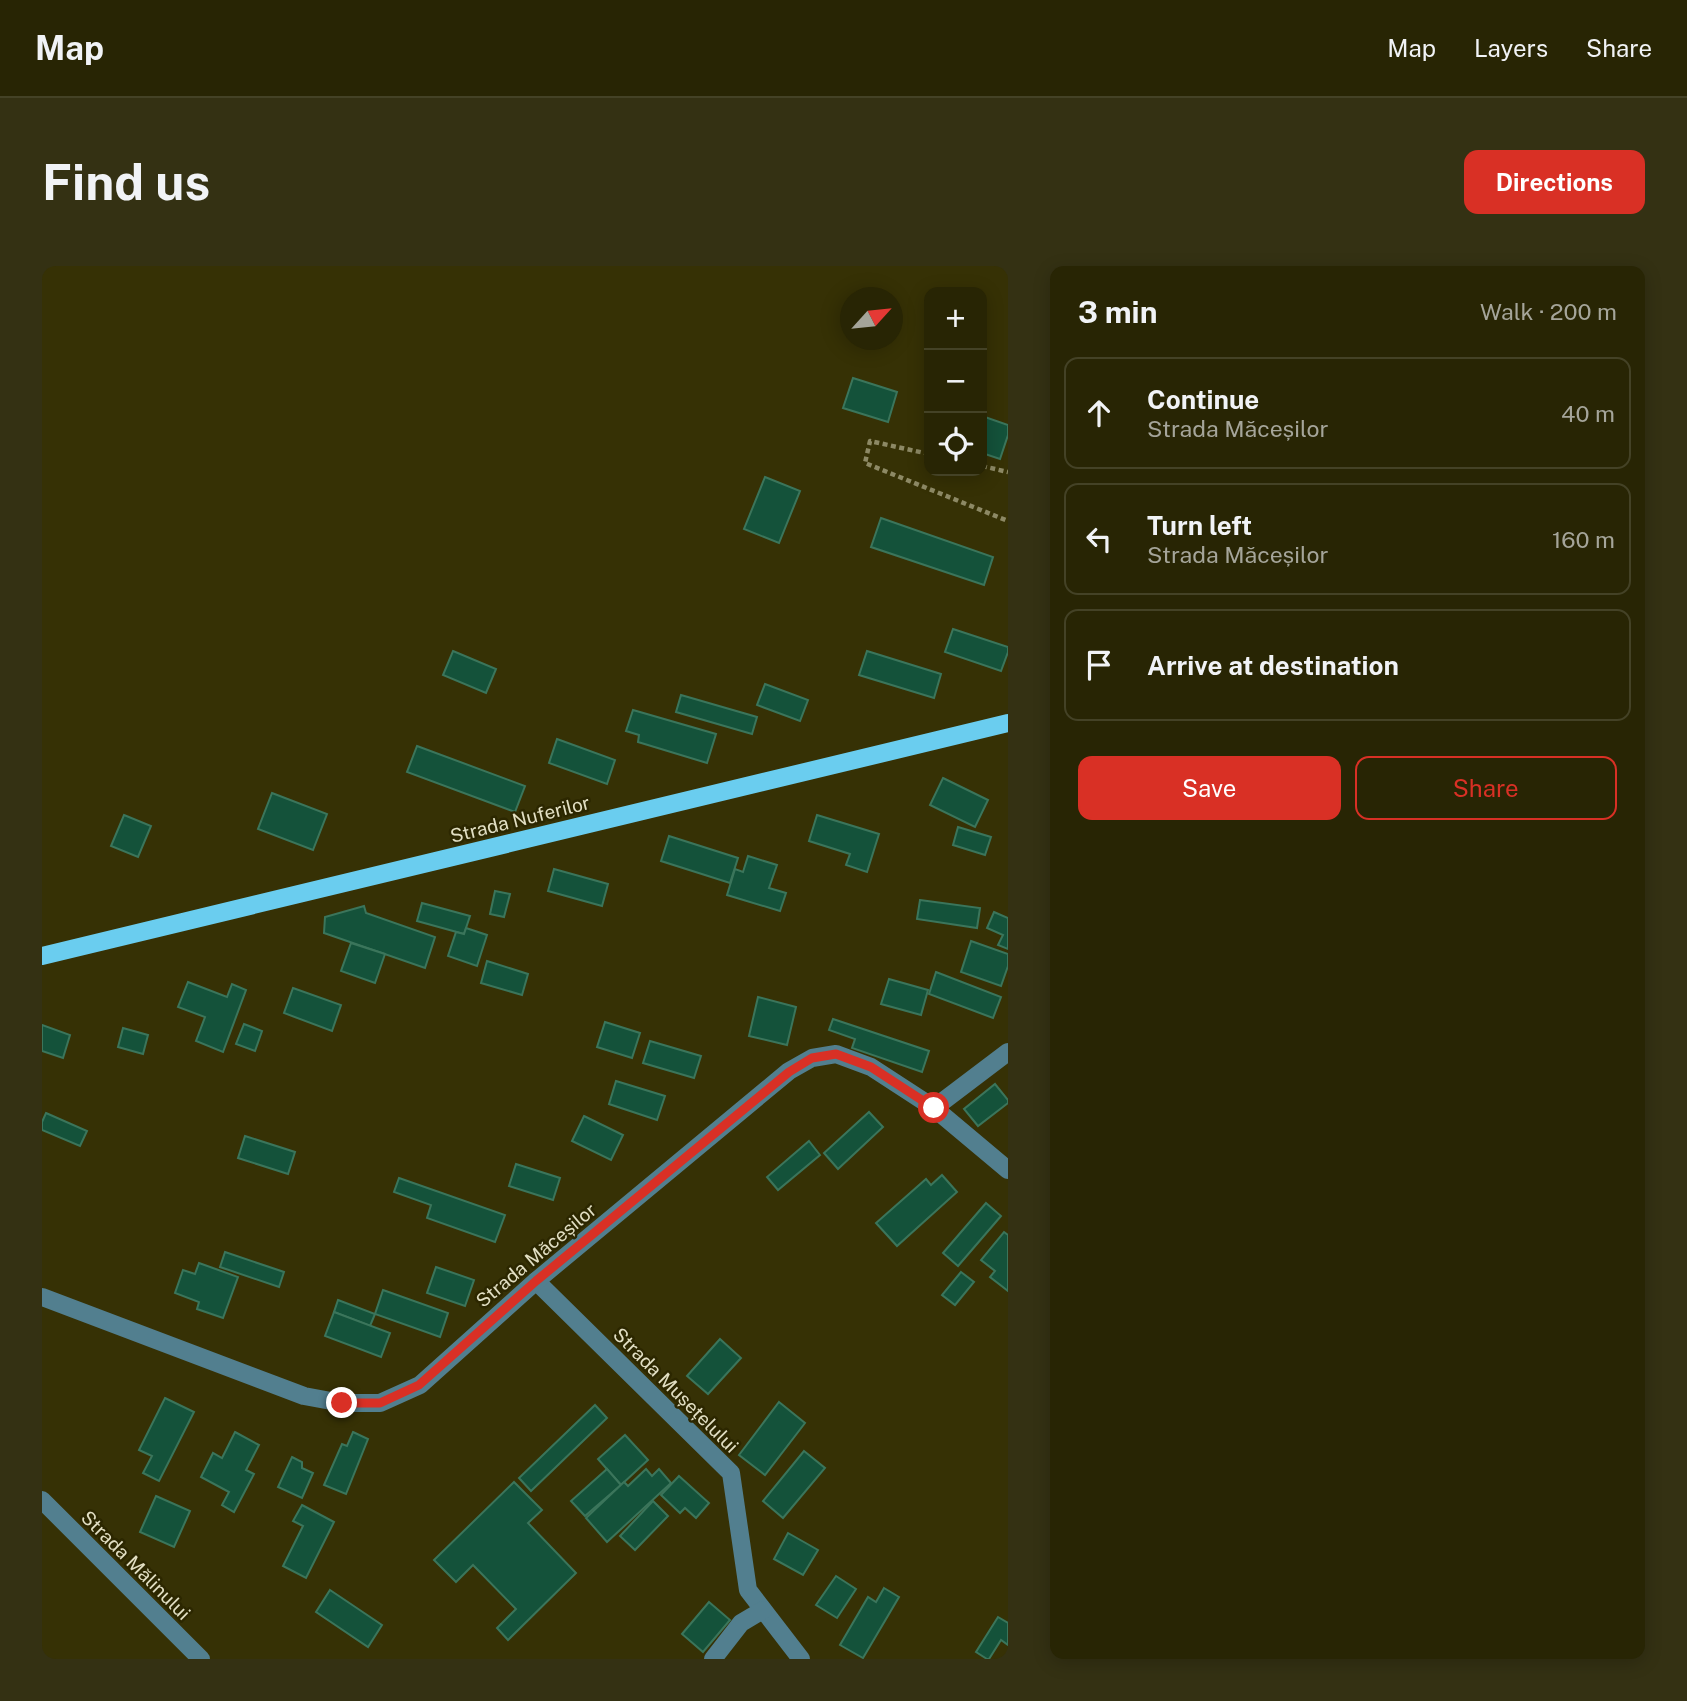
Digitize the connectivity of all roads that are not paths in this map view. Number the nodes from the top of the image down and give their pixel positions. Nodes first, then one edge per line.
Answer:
1 (1008, 723) edge
2 (42, 956) edge
3 (1008, 1052) edge
4 (934, 1108) junction
5 (1008, 1170) edge
6 (536, 1281) junction
7 (42, 1297) edge
8 (42, 1500) edge
9 (763, 1610) junction
10 (201, 1659) edge
11 (713, 1659) edge
12 (801, 1659) edge

1 - 2 main road, Strada Nuferilor
3 - 4 street
4 - 5 street, Strada Măceșilor
4 - 6 street, Strada Măceșilor
6 - 7 street, Strada Măceșilor
6 - 9 street, Strada Mușețelului
8 - 10 street, Strada Mălinului
9 - 11 street
9 - 12 street, Strada Mușețelului

